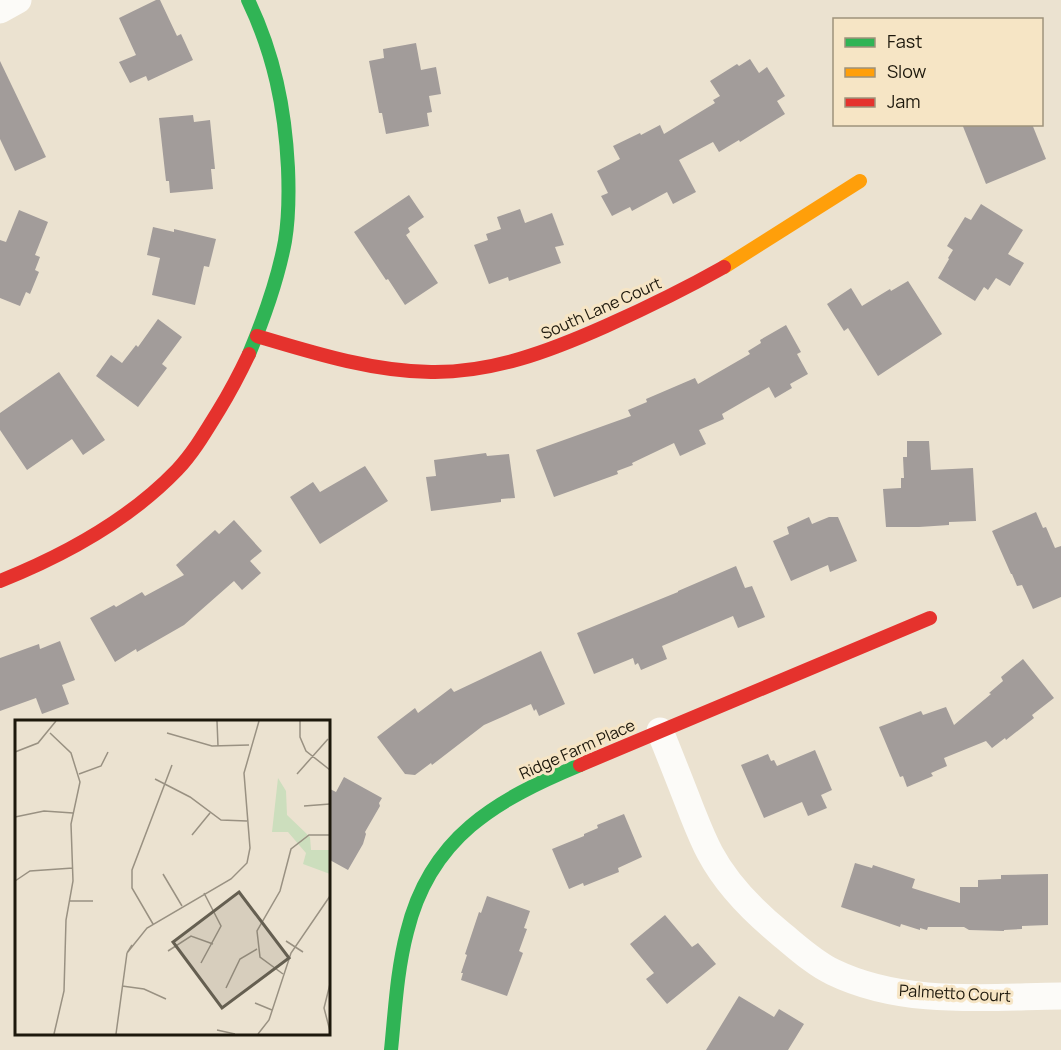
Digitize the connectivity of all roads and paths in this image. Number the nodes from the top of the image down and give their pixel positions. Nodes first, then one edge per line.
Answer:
1 (18, 0) edge
2 (248, 0) edge
3 (0, 10) edge
4 (860, 181) dead end
5 (257, 336) junction
6 (0, 581) edge
7 (930, 618) dead end
8 (660, 731) junction
9 (1061, 996) edge
10 (391, 1050) edge

1 - 3 street
2 - 5 street
4 - 5 street, South Lane Court
5 - 6 street
7 - 8 street, Ridge Farm Place
8 - 9 street, Palmetto Court
8 - 10 street, Ridge Farm Place

